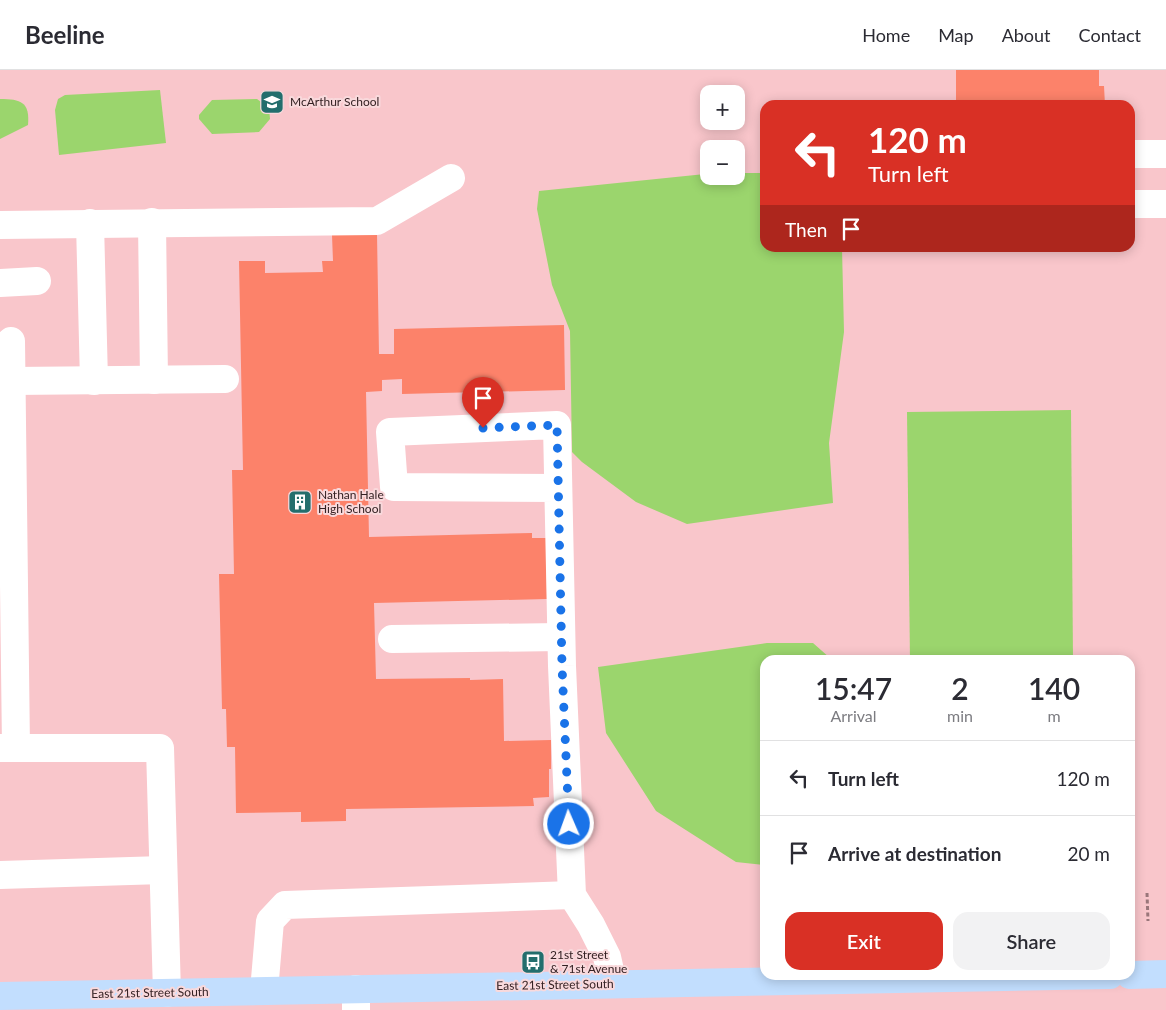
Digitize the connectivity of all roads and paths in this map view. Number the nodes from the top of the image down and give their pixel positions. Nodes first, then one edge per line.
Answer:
1 (1135, 154) edge
2 (1166, 154) edge
3 (451, 178) dead end
4 (1135, 204) edge
5 (1166, 204) edge
6 (152, 222) junction
7 (90, 223) junction
8 (0, 224) edge
9 (37, 281) dead end
10 (0, 283) edge
11 (12, 341) dead end
12 (225, 379) dead end
13 (154, 380) junction
14 (12, 381) junction
15 (94, 381) junction
16 (558, 488) junction
17 (561, 637) junction
18 (392, 639) dead end
19 (8, 748) edge
20 (163, 870) junction
21 (0, 875) edge
22 (1147, 893) dead end
23 (572, 895) junction
24 (1148, 921) dead end
25 (1166, 974) edge
26 (1135, 975) edge
27 (834, 980) edge
28 (613, 984) junction
29 (264, 991) junction
30 (167, 993) junction
31 (0, 996) edge
32 (356, 999) edge

1 - 2 lane
3 - 6 lane
4 - 5 lane
6 - 7 lane
6 - 13 lane
7 - 8 lane
7 - 15 lane
9 - 10 lane
11 - 14 lane
12 - 13 lane
13 - 15 lane
14 - 15 lane
14 - 19 lane
16 - 16 lane
16 - 17 lane
17 - 18 lane
17 - 23 lane
19 - 20 lane
20 - 21 lane
20 - 30 lane
22 - 24 path
23 - 28 lane
23 - 29 lane
25 - 26 main road
27 - 28 main road, East 21st Street South
28 - 32 main road, East 21st Street South
29 - 30 main road, East 21st Street South
29 - 32 main road, East 21st Street South
30 - 31 main road, East 21st Street South

